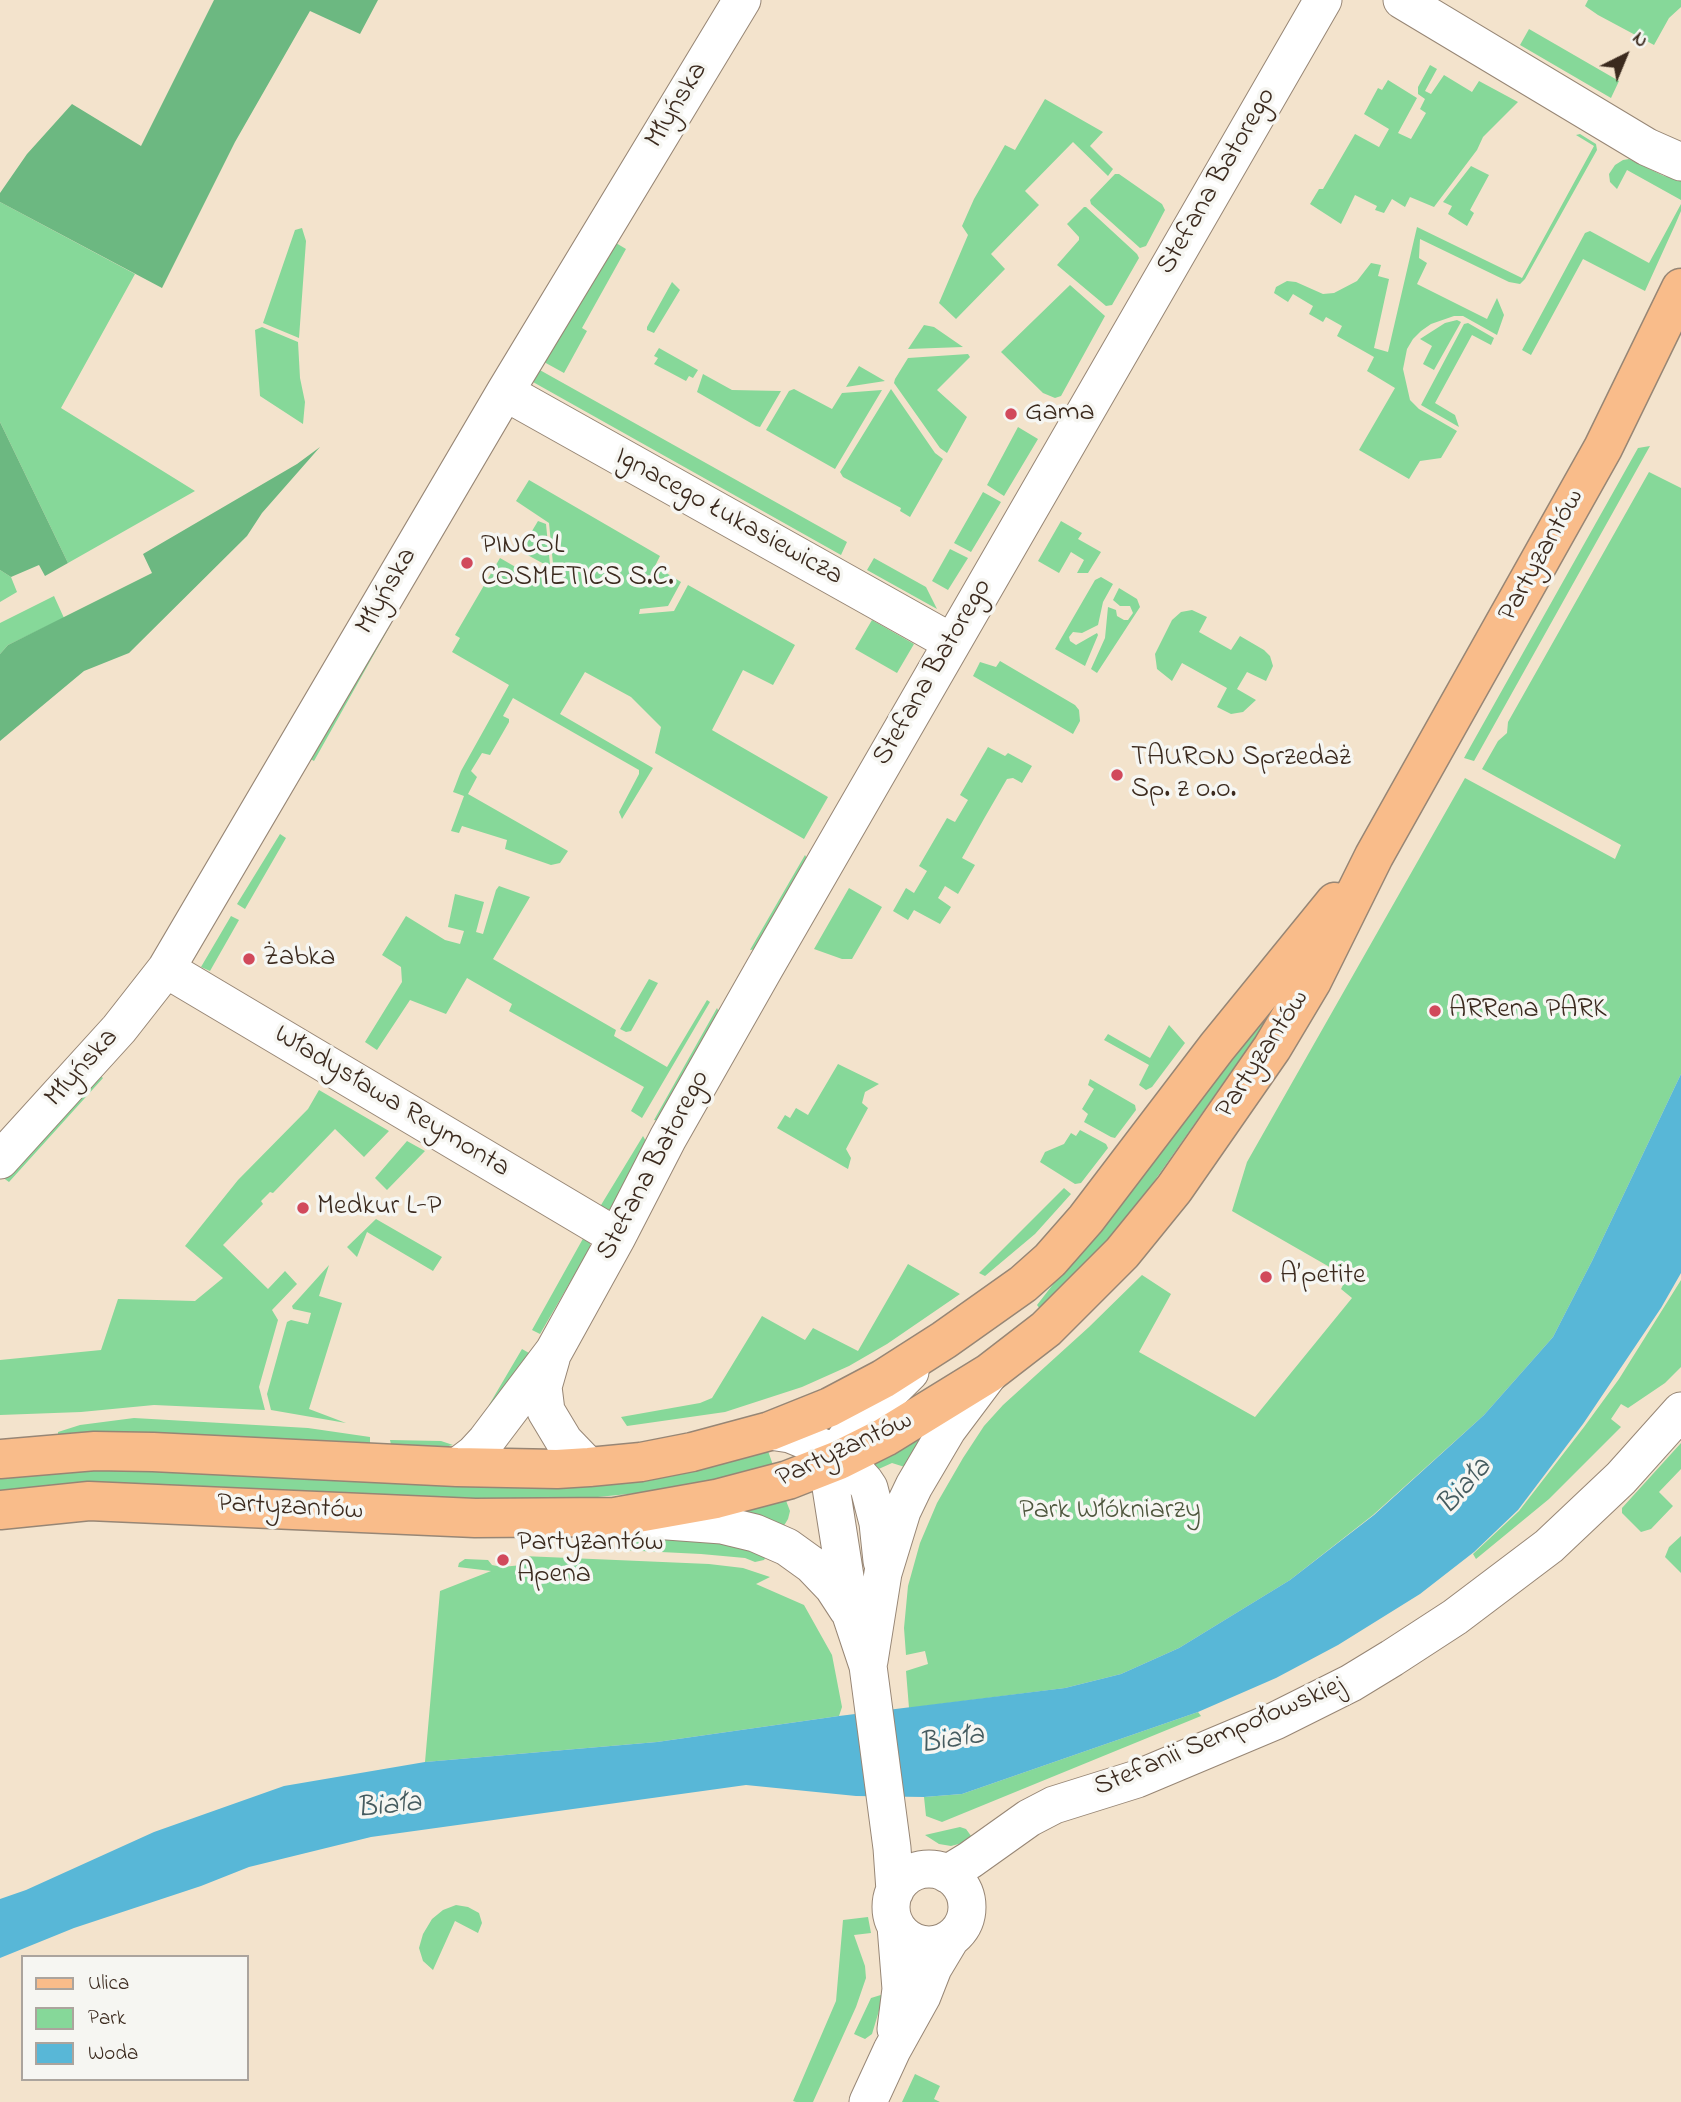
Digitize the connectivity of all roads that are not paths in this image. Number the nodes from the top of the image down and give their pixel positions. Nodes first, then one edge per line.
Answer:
1 (742, 0) edge
2 (1323, 0) edge
3 (1402, 0) edge
4 (1681, 162) edge
5 (1681, 288) edge
6 (505, 392) junction
7 (951, 642) junction
8 (1374, 856) junction
9 (166, 969) junction
10 (0, 1160) edge
11 (617, 1237) junction
12 (944, 1340) junction
13 (554, 1351) junction
14 (989, 1373) junction
15 (1681, 1411) edge
16 (770, 1431) junction
17 (0, 1459) edge
18 (839, 1460) junction
19 (457, 1467) junction
20 (589, 1467) junction
21 (0, 1510) edge
22 (615, 1517) junction
23 (883, 1573) junction
24 (851, 1615) junction
25 (870, 1679) junction
26 (1081, 1798) junction
27 (886, 1800) junction
28 (941, 1872) junction
29 (895, 1891) junction
30 (959, 1922) junction
31 (896, 1926) junction
32 (892, 2050) junction
33 (868, 2102) edge

1 - 6 street, Młyńska
2 - 7 street, Stefana Batorego
3 - 4 street
5 - 8 main road, Partyzantów
6 - 7 street, Ignacego Łukasiewicza
6 - 9 street, Młyńska
7 - 11 street, Stefana Batorego
8 - 12 main road, Partyzantów
8 - 14 main road, Partyzantów
9 - 10 street, Młyńska
9 - 11 street, Władysława Reymonta
11 - 13 street, Stefana Batorego
12 - 16 main road, Partyzantów
12 - 18 street
13 - 19 street, Stefana Batorego
13 - 20 street, Stefana Batorego
14 - 18 main road, Partyzantów
14 - 23 street
15 - 26 street, Stefanii Sempołowskiej
16 - 18 street
16 - 20 main road, Partyzantów
17 - 19 main road, Partyzantów
18 - 22 main road, Partyzantów
18 - 23 street
18 - 24 street
19 - 20 main road, Partyzantów
21 - 22 main road, Partyzantów
22 - 24 street
23 - 25 street
24 - 25 street
25 - 27 street
26 - 28 street, Stefanii Sempołowskiej
26 - 30 street, Stefanii Sempołowskiej
27 - 28 street
27 - 29 street
28 - 29 street
28 - 30 street
29 - 31 street
30 - 31 street
30 - 32 street, Stefanii Sempołowskiej
31 - 32 street
32 - 33 street

